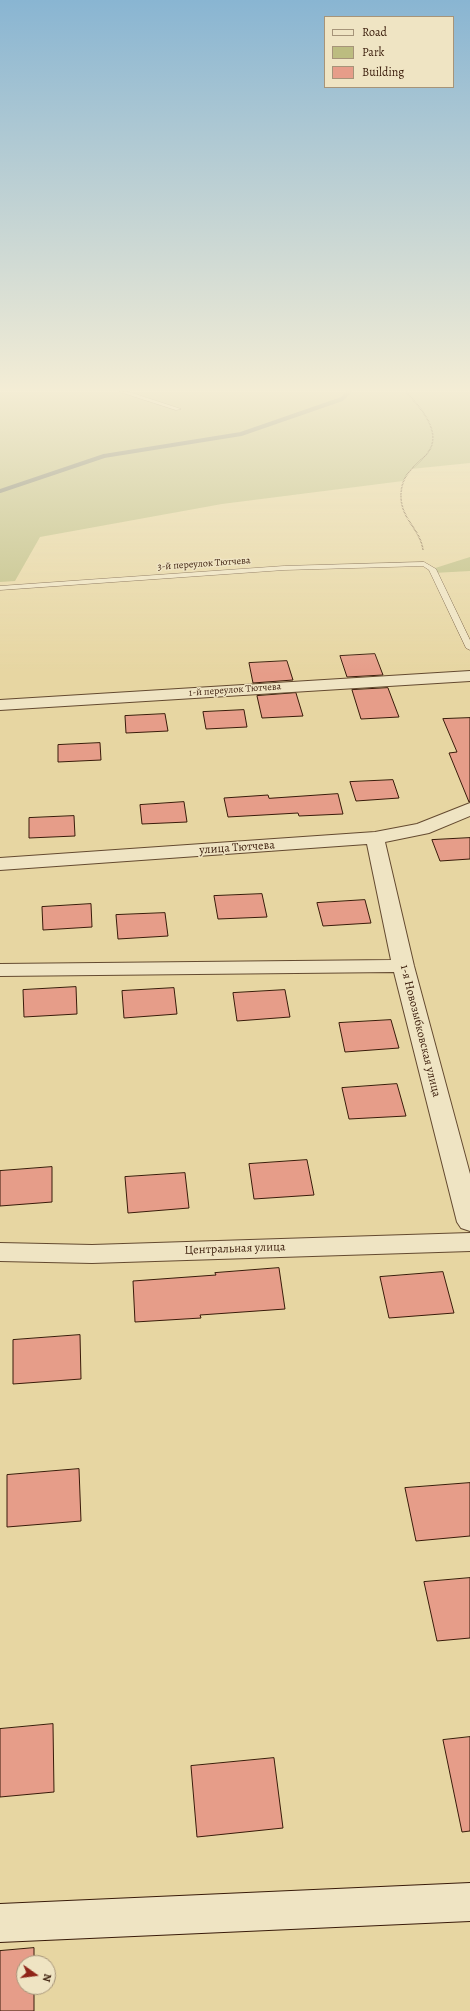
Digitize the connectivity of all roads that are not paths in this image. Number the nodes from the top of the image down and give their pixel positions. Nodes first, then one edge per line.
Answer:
1 (0, 588) edge
2 (470, 648) edge
3 (470, 676) edge
4 (0, 705) edge
5 (470, 809) edge
6 (374, 838) junction
7 (0, 864) edge
8 (403, 966) junction
9 (0, 970) edge
10 (470, 1222) edge
11 (470, 1242) edge
12 (0, 1252) edge
13 (470, 1902) edge
14 (0, 1923) edge

1 - 2 lane, 3-й переулок Тютчева
3 - 4 street, 1-й переулок Тютчева
5 - 6 street, улица Тютчева
6 - 7 street, улица Тютчева
6 - 8 street, 1-я Новозыбковская улица
8 - 9 street
8 - 10 street, 1-я Новозыбковская улица
11 - 12 street, Центральная улица
13 - 14 street

